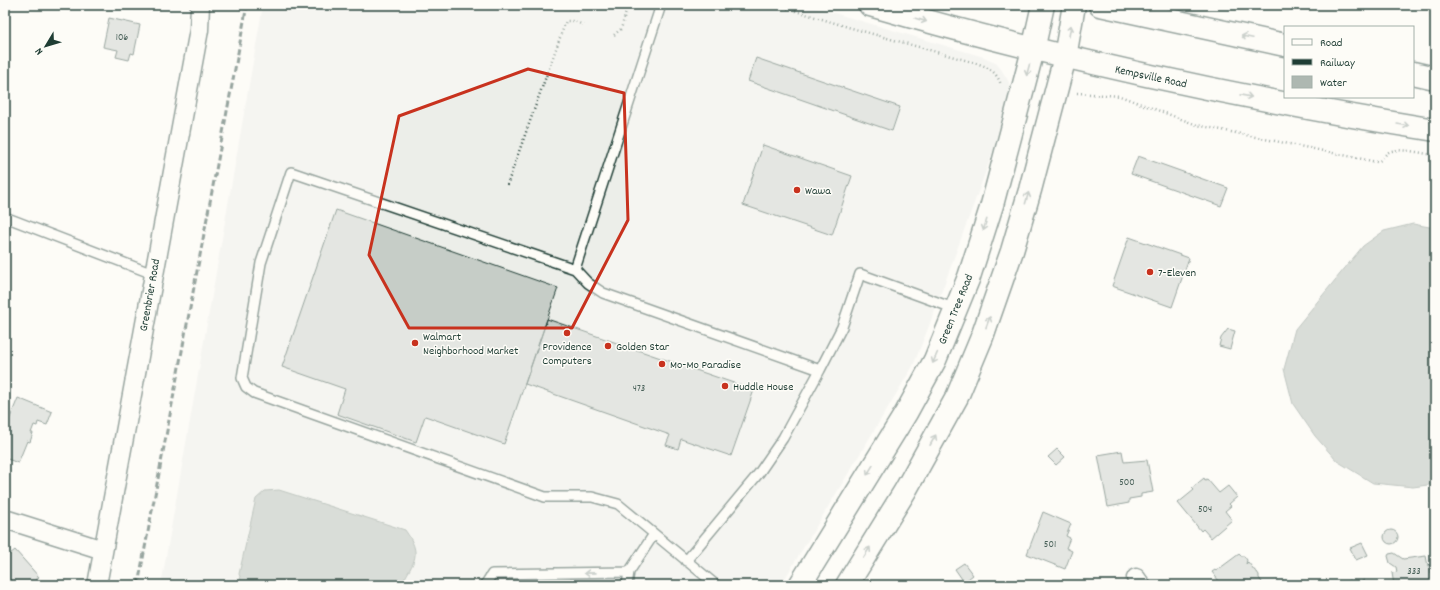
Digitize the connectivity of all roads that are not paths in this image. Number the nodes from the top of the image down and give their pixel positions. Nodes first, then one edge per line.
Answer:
1 (200, 5) edge
2 (661, 5) edge
3 (870, 5) edge
4 (1043, 5) edge
5 (1074, 5) edge
6 (1100, 5) edge
7 (1284, 45) edge
8 (1033, 50) junction
9 (1065, 58) junction
10 (1414, 73) edge
11 (1435, 78) edge
12 (1435, 130) edge
13 (5, 217) edge
14 (575, 269) junction
15 (153, 274) junction
16 (956, 309) junction
17 (820, 370) junction
18 (5, 519) edge
19 (654, 534) junction
20 (103, 550) junction
21 (686, 560) junction
22 (629, 572) junction
23 (97, 585) edge
24 (485, 585) edge
25 (627, 585) edge
26 (716, 585) edge
27 (800, 585) edge
28 (847, 585) edge

1 - 15 street, Greenbrier Road
2 - 14 lane
3 -> 8 street, Kempsville Road
4 - 8 street, Green Tree Road
9 -> 5 street
7 -> 6 street
8 - 9 street, Kempsville Road
8 -> 16 street, Green Tree Road
9 -> 12 street, Kempsville Road
28 -> 9 street
10 - 11 street
13 - 15 lane
14 - 17 lane
14 - 19 lane
15 - 20 street, Greenbrier Road
16 - 17 lane
16 -> 27 street, Green Tree Road
17 - 21 lane
18 - 20 street
19 - 21 lane
19 - 22 lane
20 - 23 street, Greenbrier Road
21 - 26 lane
22 -> 24 lane
22 - 25 lane

